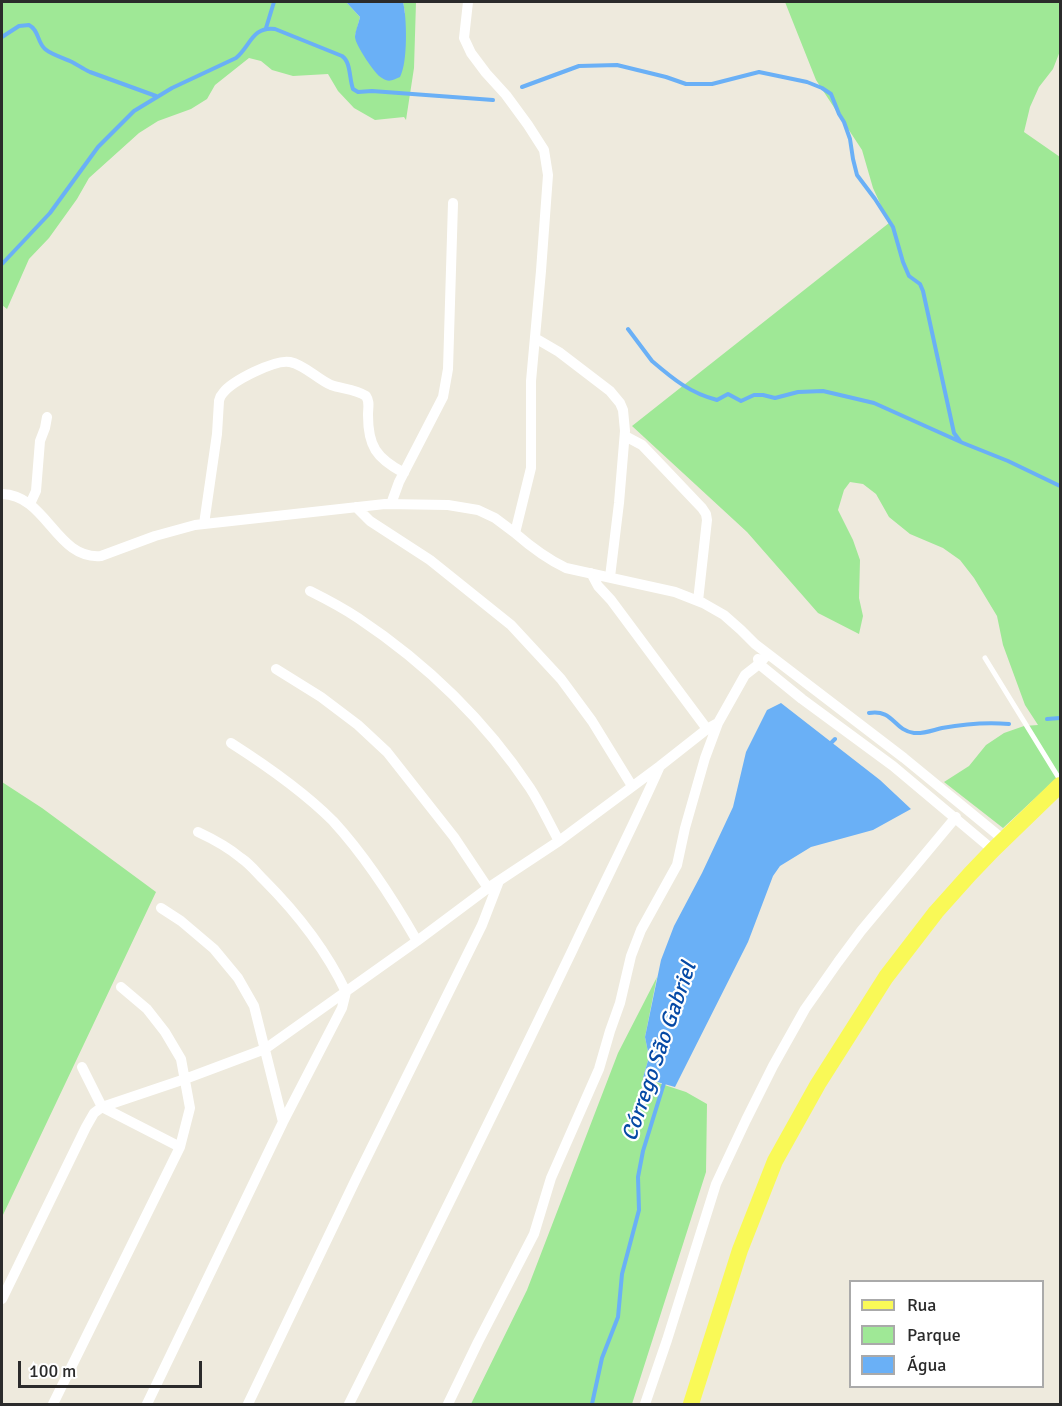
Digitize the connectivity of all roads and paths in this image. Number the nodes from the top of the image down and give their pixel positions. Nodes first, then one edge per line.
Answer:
1 (468, 2) edge
2 (453, 203) dead end
3 (535, 338) junction
4 (47, 417) dead end
5 (625, 436) junction
6 (404, 473) junction
7 (2, 494) edge
8 (30, 504) junction
9 (391, 504) junction
10 (356, 507) junction
11 (204, 524) junction
12 (515, 533) junction
13 (591, 573) junction
14 (610, 577) junction
15 (310, 591) dead end
16 (698, 601) junction
17 (755, 644) junction
18 (768, 654) junction
19 (986, 658) dead end
20 (759, 664) junction
21 (276, 669) dead end
22 (718, 723) junction
23 (707, 729) junction
24 (231, 743) dead end
25 (660, 766) junction
26 (1060, 780) edge
27 (1060, 785) edge
28 (632, 786) junction
29 (956, 817) junction
30 (198, 832) dead end
31 (559, 841) junction
32 (999, 845) junction
33 (499, 880) junction
34 (488, 888) junction
35 (161, 908) dead end
36 (417, 941) junction
37 (121, 987) dead end
38 (346, 992) junction
39 (266, 1049) junction
40 (82, 1067) dead end
41 (185, 1079) junction
42 (102, 1107) junction
43 (283, 1122) junction
44 (180, 1147) junction
45 (2, 1299) edge
46 (53, 1404) edge
47 (147, 1404) edge
48 (248, 1404) edge
49 (349, 1404) edge
50 (448, 1404) edge
51 (645, 1404) edge
52 (691, 1404) edge

1 - 3 street
2 - 6 street
3 - 5 street
3 - 12 street
4 - 8 street
5 - 14 street
5 - 16 street
6 - 9 street
6 - 11 street
7 - 8 street
8 - 11 street
9 - 10 street
9 - 12 street
10 - 11 street
10 - 28 street
12 - 13 street
13 - 14 street
13 - 23 street
14 - 16 street
15 - 31 street
16 - 17 street
17 - 18 street
17 - 20 street
18 - 20 street
18 - 32 street
19 - 26 lane
20 - 22 street
20 - 29 street
21 - 34 street
22 - 23 street
22 - 50 street
23 - 25 street
24 - 36 street
25 - 28 street
25 - 49 street
27 - 32 main road
28 - 31 street
29 - 32 street
29 - 51 street
30 - 38 street
31 - 33 street
32 - 52 main road
33 - 34 street
33 - 48 street
34 - 36 street
35 - 39 street
36 - 38 street
37 - 41 street
38 - 39 street
38 - 43 street
39 - 41 street
39 - 43 street
40 - 42 street
41 - 42 street
41 - 44 street
42 - 44 street
42 - 45 street
43 - 47 street
44 - 46 street

